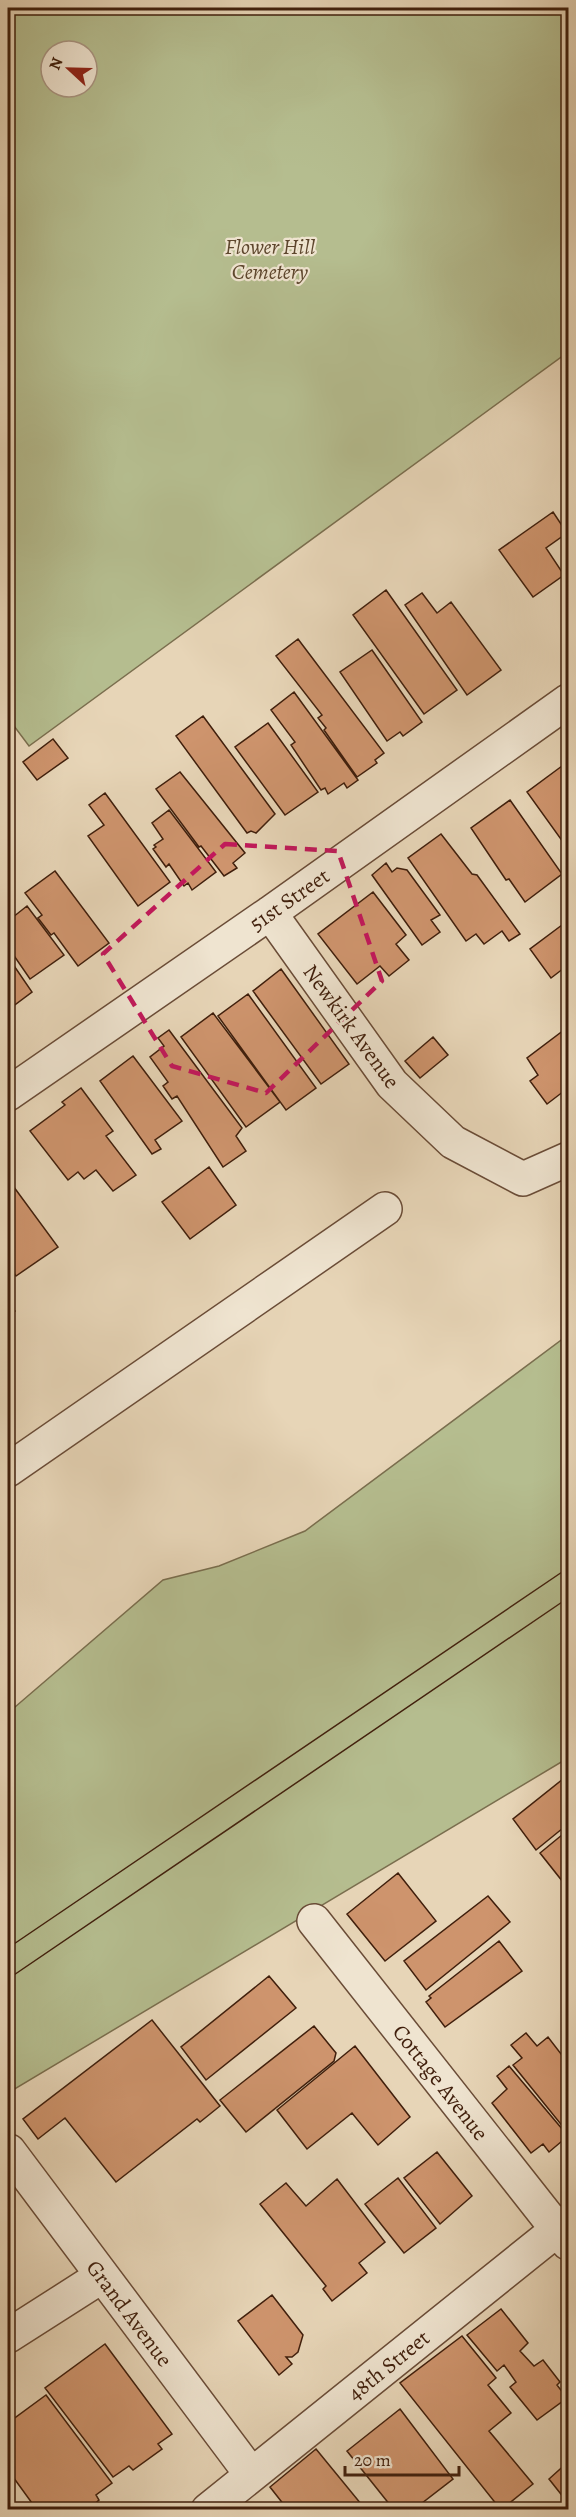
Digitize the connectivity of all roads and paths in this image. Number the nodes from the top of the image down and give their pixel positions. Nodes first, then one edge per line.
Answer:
1 (568, 703) edge
2 (270, 913) junction
3 (9, 1089) edge
4 (568, 1159) edge
5 (385, 1209) dead end
6 (8, 1470) edge
7 (314, 1921) dead end
8 (9, 2151) edge
9 (565, 2231) edge
10 (102, 2276) junction
11 (8, 2336) edge
12 (250, 2474) junction
13 (221, 2505) edge

1 - 2 street, 51st Street
2 - 3 street, 51st Street
2 - 4 street, Newkirk Avenue
5 - 6 street
7 - 9 street, Cottage Avenue
8 - 10 street, Grand Avenue
9 - 12 street, 48th Street
10 - 11 street
10 - 12 street, Grand Avenue
12 - 13 street, 48th Street

